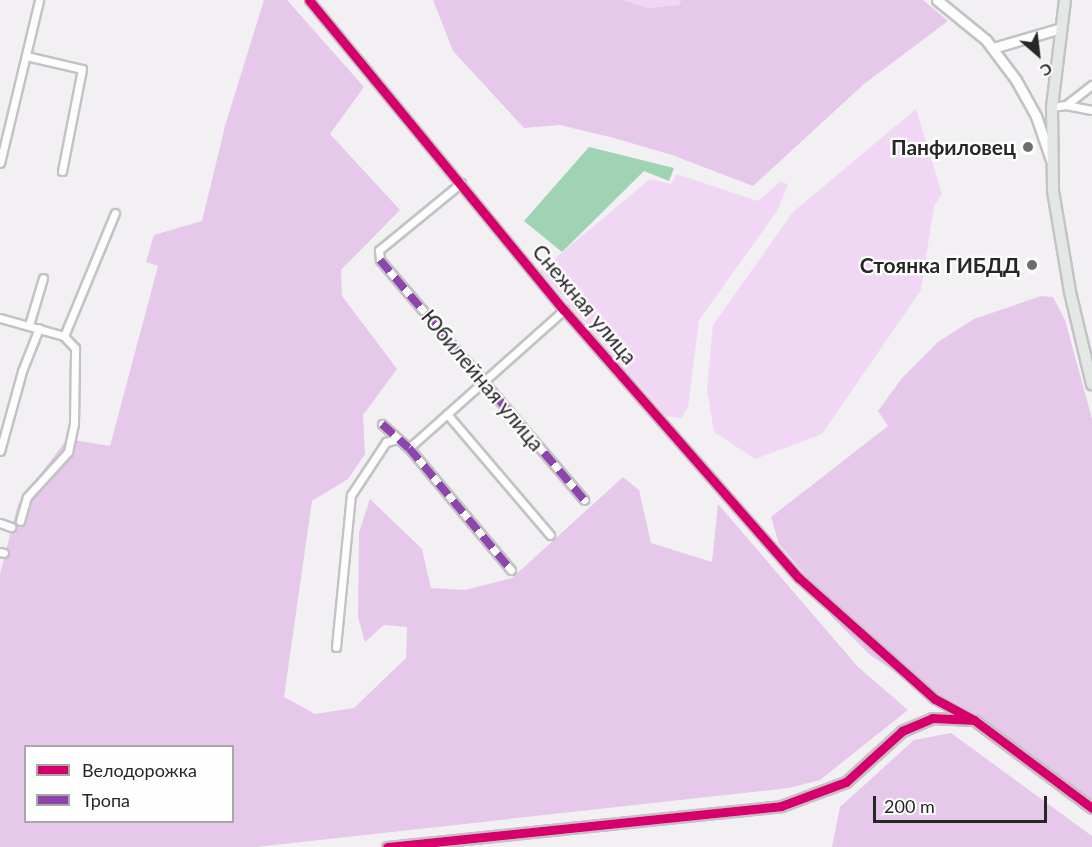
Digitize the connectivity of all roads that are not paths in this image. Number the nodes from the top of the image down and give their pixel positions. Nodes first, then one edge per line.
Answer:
1 (39, 0) edge
2 (309, 0) edge
3 (937, 0) edge
4 (1065, 0) edge
5 (1061, 28) junction
6 (993, 48) junction
7 (26, 56) junction
8 (1092, 84) edge
9 (1066, 105) junction
10 (1052, 106) junction
11 (1092, 111) edge
12 (1052, 163) junction
13 (0, 164) edge
14 (62, 171) dead end
15 (461, 183) junction
16 (115, 213) dead end
17 (43, 278) dead end
18 (564, 310) junction
19 (0, 318) edge
20 (29, 325) junction
21 (39, 328) junction
22 (64, 336) junction
23 (486, 381) junction
24 (1092, 384) edge
25 (447, 414) junction
26 (382, 424) dead end
27 (398, 439) junction
28 (409, 448) junction
29 (0, 451) edge
30 (584, 501) dead end
31 (20, 521) dead end
32 (0, 523) edge
33 (10, 527) dead end
34 (550, 535) dead end
35 (511, 570) dead end
36 (336, 647) dead end
37 (974, 720) junction
38 (1092, 808) edge
39 (387, 847) edge

1 - 7 street
2 - 15 street, Снежная улица
3 - 6 street
4 - 5 main road
5 - 6 street
5 - 10 main road
6 - 12 street
7 - 13 street
7 - 14 street
8 - 9 street
9 - 10 street
9 - 11 street
10 - 12 main road
12 - 24 main road
15 - 18 street, Снежная улица
15 - 23 street, Юбилейная улица
16 - 22 street
17 - 20 street
18 - 23 street
18 - 37 street, Снежная улица
19 - 20 street
20 - 21 street
21 - 22 street
21 - 29 street
22 - 31 street
23 - 25 street
23 - 30 street, Юбилейная улица
25 - 28 street
25 - 34 street
26 - 27 street
27 - 28 street
27 - 36 street
28 - 35 street
32 - 33 street
37 - 38 street
37 - 39 street

